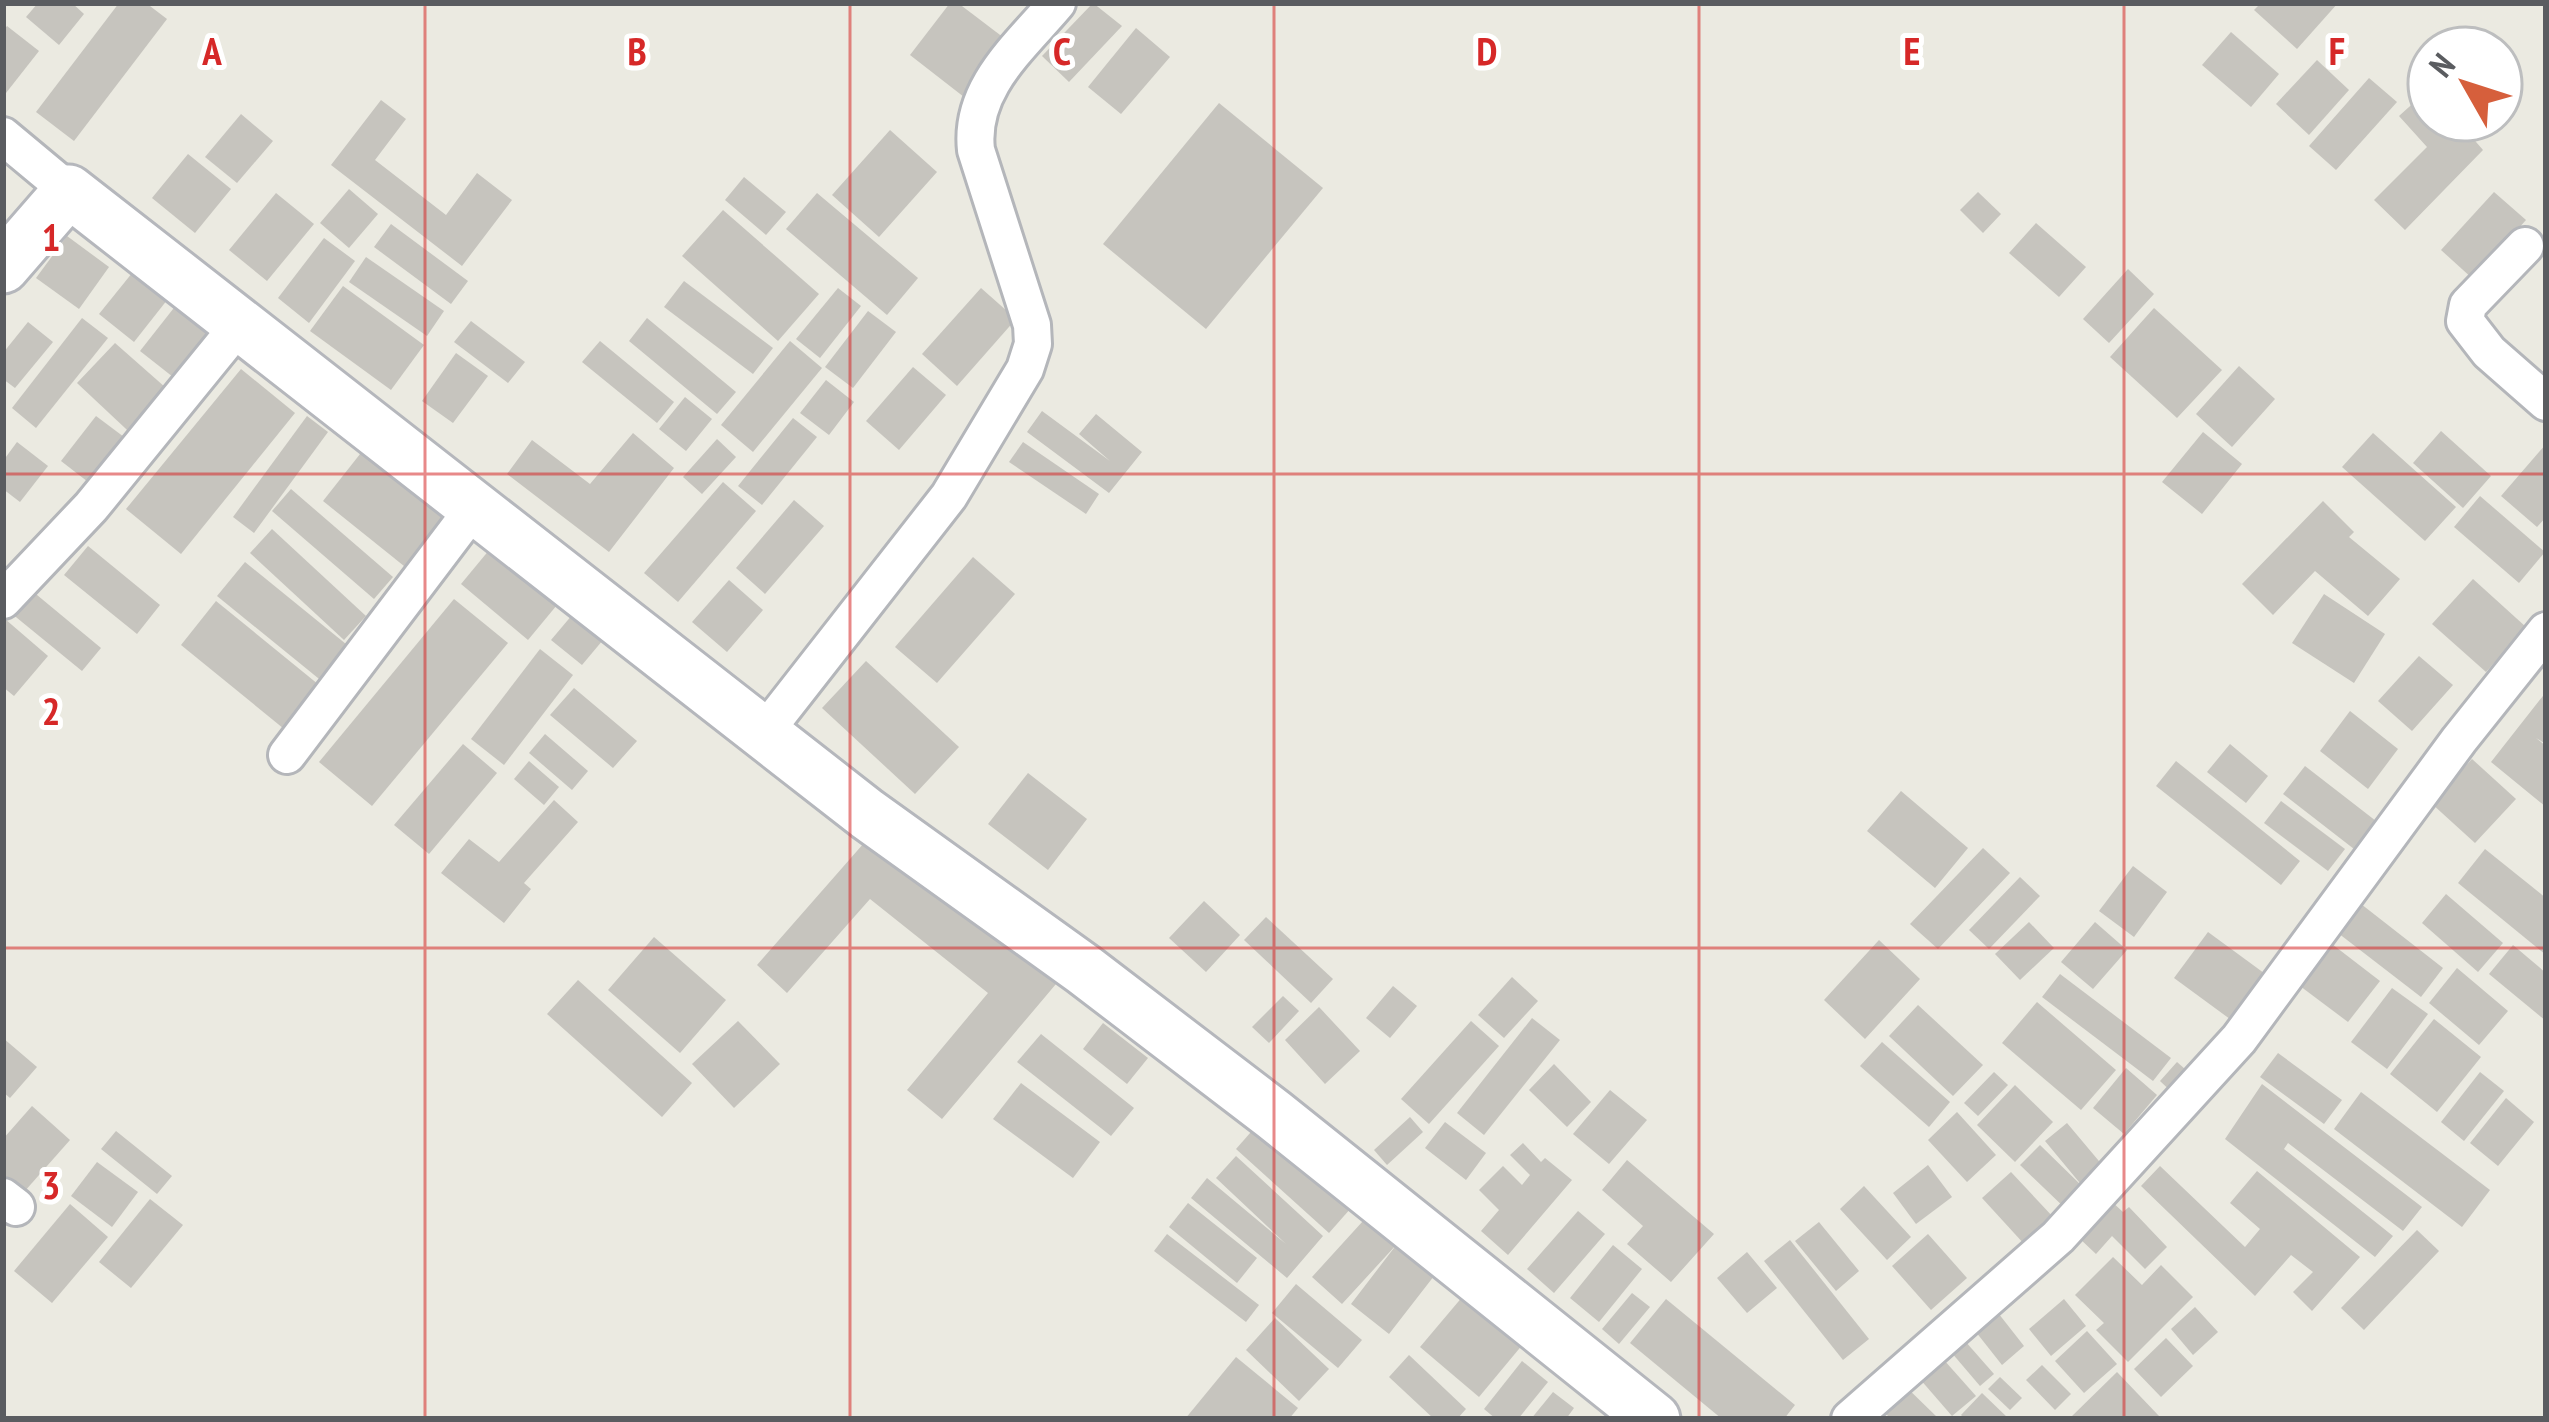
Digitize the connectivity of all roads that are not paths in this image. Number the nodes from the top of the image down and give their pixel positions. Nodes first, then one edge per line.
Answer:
1 (1058, 3) edge
2 (3, 136) edge
3 (70, 191) junction
4 (2525, 246) dead end
5 (3, 267) edge
6 (240, 324) junction
7 (2546, 402) edge
8 (474, 508) junction
9 (3, 600) edge
10 (2546, 631) edge
11 (763, 734) junction
12 (287, 755) dead end
13 (1654, 1419) edge
14 (1850, 1419) edge

1 - 11 street
2 - 3 street
3 - 5 street
3 - 6 street
4 - 7 street
6 - 8 street
6 - 9 street
8 - 11 street
8 - 12 street
10 - 14 street
11 - 13 street

